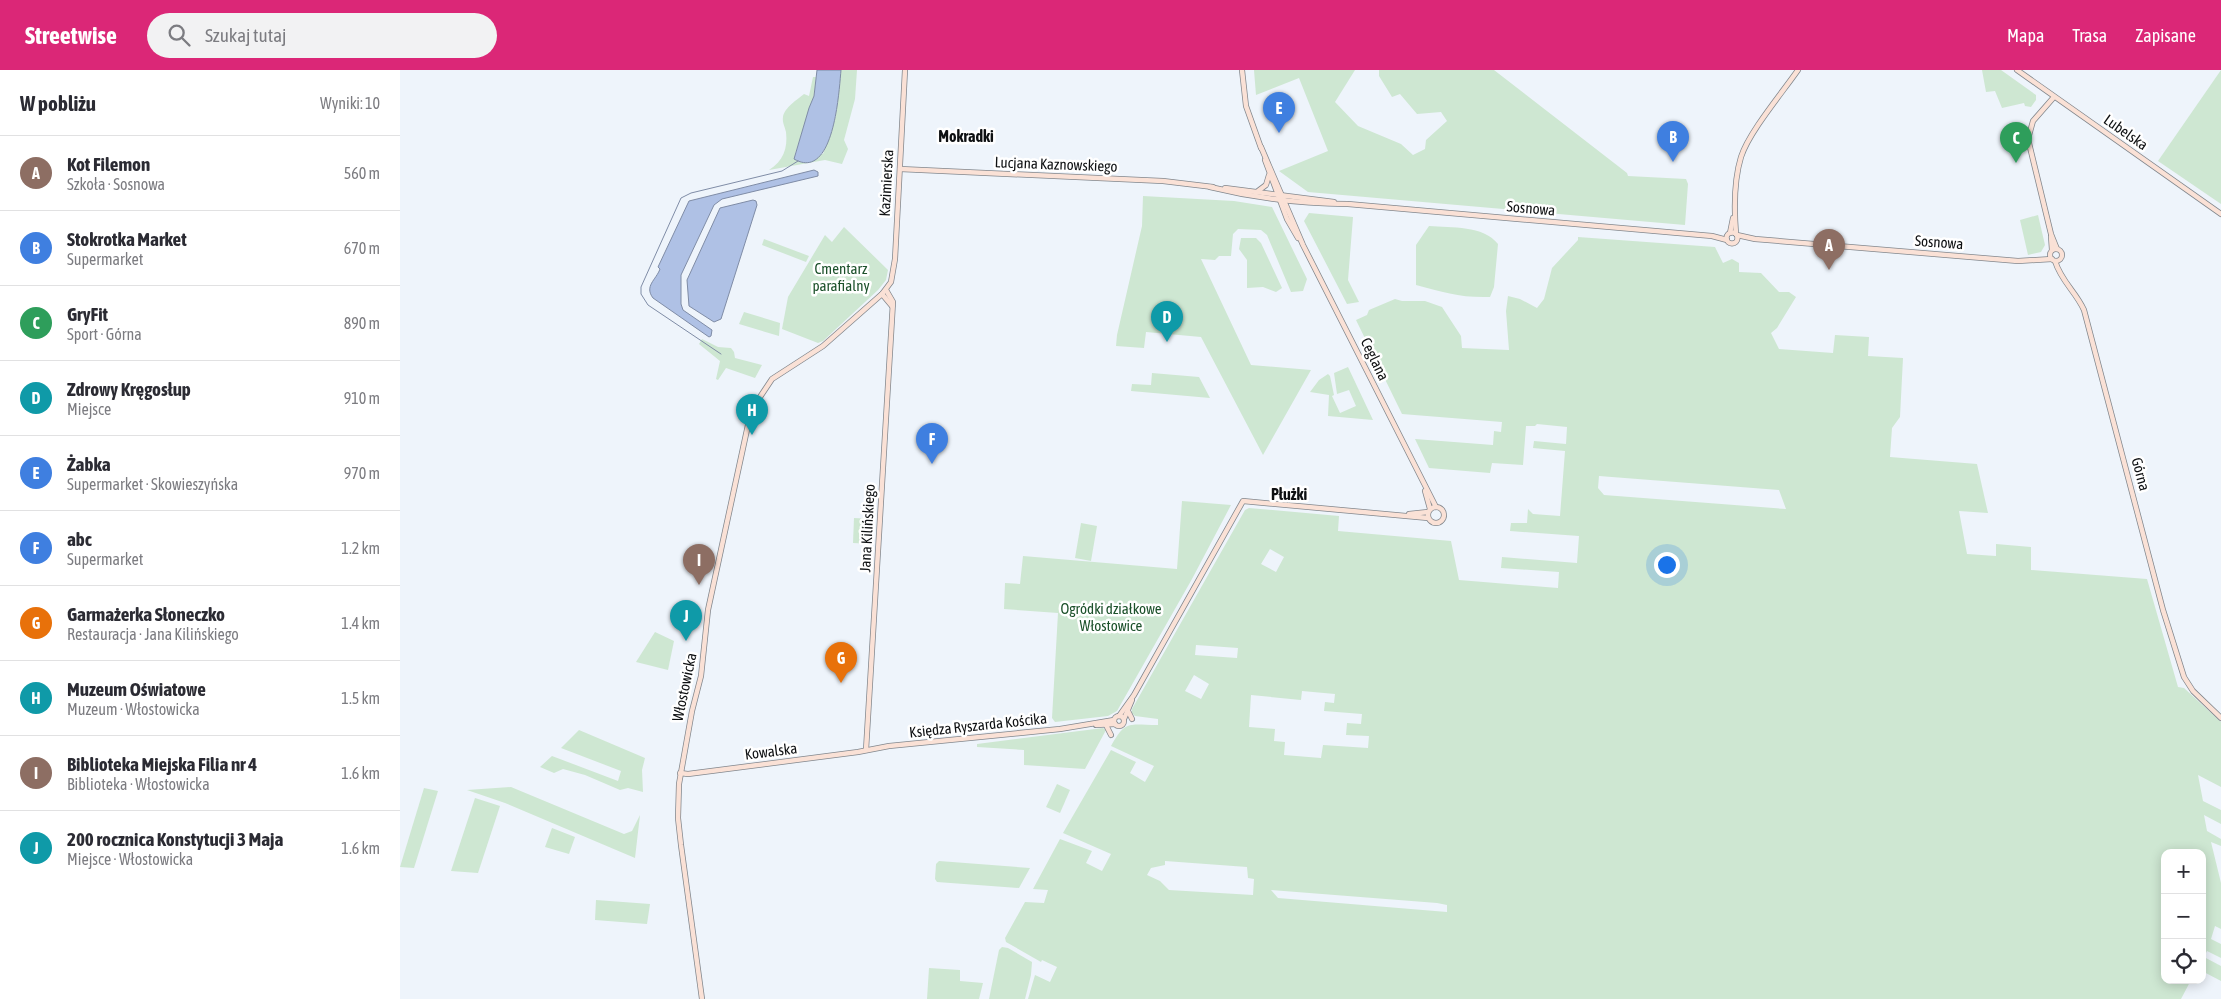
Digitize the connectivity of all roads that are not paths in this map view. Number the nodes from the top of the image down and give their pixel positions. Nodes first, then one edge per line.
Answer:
1 (905, 70) edge
2 (1242, 70) edge
3 (1798, 70) edge
4 (2017, 70) edge
5 (2054, 97) junction
6 (1261, 147) junction
7 (900, 169) junction
8 (1269, 173) junction
9 (1210, 187) junction
10 (1258, 191) junction
11 (1280, 197) junction
12 (1298, 202) junction
13 (1348, 204) junction
14 (1290, 214) junction
15 (1734, 214) junction
16 (2221, 214) edge
17 (1736, 234) junction
18 (1728, 236) junction
19 (1755, 239) junction
20 (1736, 241) junction
21 (1303, 245) junction
22 (2053, 251) junction
23 (2056, 260) junction
24 (2032, 261) junction
25 (886, 290) junction
26 (882, 294) junction
27 (892, 306) junction
28 (1134, 695) junction
29 (1128, 711) junction
30 (1122, 717) junction
31 (2221, 718) edge
32 (1132, 719) dead end
33 (1114, 722) junction
34 (1092, 725) junction
35 (1106, 725) junction
36 (1111, 734) dead end
37 (866, 750) junction
38 (680, 773) junction
39 (702, 999) edge

1 - 7 street, Kazimierska
2 - 6 street
3 - 15 street
4 - 5 street, Lubelska
5 - 16 street, Lubelska
5 - 22 street
6 - 8 street
6 - 11 street
7 - 9 street, Lucjana Kaznowskiego
7 - 25 street, Kazimierska
8 - 10 street
8 - 11 street
9 - 10 street, Lucjana Kaznowskiego
9 - 11 street, Lucjana Kaznowskiego
10 - 11 street, Lucjana Kaznowskiego
11 - 12 street, Sosnowa
11 - 13 street, Sosnowa
11 - 14 street, Ceglana
11 - 21 street, Ceglana
12 - 13 street, Sosnowa
12 - 14 street
13 - 18 street, Sosnowa
14 - 21 street, Ceglana
15 - 17 street
15 - 18 street
17 - 18 street, Sosnowa
17 - 19 street, Sosnowa
17 - 20 street
18 - 20 street, Sosnowa
19 - 20 street, Sosnowa
19 - 24 street, Sosnowa
21 - 28 street, Ceglana
22 - 23 street
22 - 23 street
22 - 24 street, Sosnowa
23 - 24 street, Sosnowa
23 - 31 street, Górna
25 - 26 street, Kazimierska
25 - 27 street, Jana Kilińskiego
26 - 27 street
26 - 38 street, Włostowicka
27 - 37 street, Jana Kilińskiego
28 - 29 street
28 - 30 street
29 - 30 street
29 - 32 street
30 - 33 street
30 - 33 street
33 - 34 street, Księdza Ryszarda Kościka
33 - 35 street, Księdza Ryszarda Kościka
34 - 35 street, Księdza Ryszarda Kościka
34 - 37 street, Księdza Ryszarda Kościka
35 - 36 street
37 - 38 street, Kowalska
38 - 39 street, Włostowicka

